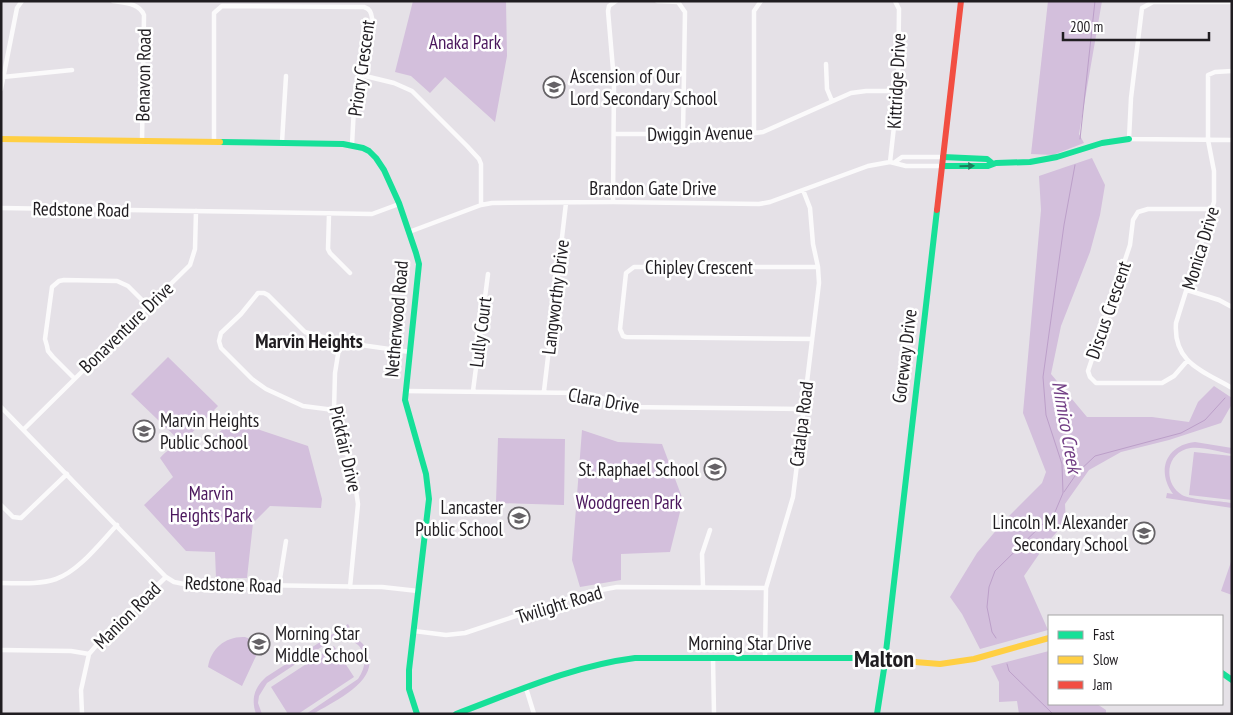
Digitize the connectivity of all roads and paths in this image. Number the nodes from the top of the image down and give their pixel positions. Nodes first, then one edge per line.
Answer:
1 (22, 1) edge
2 (114, 1) edge
3 (616, 1) edge
4 (657, 1) edge
5 (761, 1) edge
6 (895, 1) edge
7 (961, 1) edge
8 (1232, 2) edge
9 (826, 64) dead end
10 (72, 70) dead end
11 (1232, 71) edge
12 (286, 76) dead end
13 (361, 76) junction
14 (3, 77) junction
15 (1, 89) edge
16 (898, 91) junction
17 (832, 101) junction
18 (683, 133) junction
19 (754, 133) junction
20 (614, 134) junction
21 (1, 139) edge
22 (1130, 139) junction
23 (1208, 140) junction
24 (1232, 140) edge
25 (142, 141) junction
26 (214, 142) junction
27 (282, 142) junction
28 (352, 145) junction
29 (943, 157) junction
30 (893, 162) junction
31 (992, 163) junction
32 (942, 166) junction
33 (803, 190) junction
34 (613, 202) junction
35 (566, 203) junction
36 (399, 204) junction
37 (481, 205) junction
38 (1, 208) edge
39 (1213, 209) junction
40 (196, 211) junction
41 (329, 214) junction
42 (409, 232) junction
43 (818, 267) junction
44 (350, 273) dead end
45 (488, 274) dead end
46 (1187, 290) junction
47 (148, 306) junction
48 (1232, 307) edge
49 (812, 339) junction
50 (340, 342) junction
51 (410, 352) junction
52 (1187, 361) junction
53 (74, 378) junction
54 (1232, 388) edge
55 (405, 391) junction
56 (473, 391) junction
57 (544, 391) junction
58 (1, 407) edge
59 (803, 409) junction
60 (334, 410) junction
61 (24, 429) junction
62 (67, 474) junction
63 (1, 505) edge
64 (117, 525) junction
65 (710, 530) dead end
66 (286, 541) dead end
67 (166, 576) junction
68 (1, 583) edge
69 (279, 585) junction
70 (350, 587) junction
71 (703, 587) junction
72 (766, 588) junction
73 (418, 591) junction
74 (414, 631) junction
75 (1048, 638) edge
76 (1, 650) edge
77 (89, 654) junction
78 (714, 658) junction
79 (765, 658) junction
80 (884, 658) junction
81 (526, 688) junction
82 (82, 714) edge
83 (417, 714) edge
84 (456, 714) edge
85 (534, 714) edge
86 (714, 714) edge
87 (877, 714) edge

1 - 14 street
2 - 25 street, Benavon Road
3 - 20 street
4 - 18 street
5 - 19 street
6 - 16 street, Kittridge Drive
7 - 29 street, Goreway Drive
8 - 22 street
9 - 17 street
10 - 14 street
11 - 23 street, Monica Drive
12 - 27 street
13 - 26 street, Priory Crescent
13 - 28 street, Priory Crescent
13 - 37 street
14 - 15 street
16 - 17 street, Dwiggin Avenue
16 - 30 street, Kittridge Drive
17 - 19 street, Dwiggin Avenue
18 - 19 street, Dwiggin Avenue
18 - 20 street, Dwiggin Avenue
20 - 34 street
21 - 25 street, Netherwood Road
22 - 23 street, Brandon Gate Drive
22 - 31 street, Brandon Gate Drive
23 - 24 street, Brandon Gate Drive
23 - 39 street, Monica Drive
25 - 26 street, Netherwood Road
26 - 27 street, Netherwood Road
27 - 28 street, Netherwood Road
28 - 36 street, Netherwood Road
29 - 30 street, Brandon Gate Drive
29 - 31 street, Brandon Gate Drive
29 - 32 street, Goreway Drive
30 - 32 street, Brandon Gate Drive
30 - 33 street, Brandon Gate Drive
32 -> 31 street, Brandon Gate Drive
32 - 80 street, Goreway Drive
33 - 34 street, Brandon Gate Drive
33 - 43 street, Catalpa Road
34 - 35 street, Brandon Gate Drive
35 - 37 street, Brandon Gate Drive
35 - 57 street, Langworthy Drive
36 - 41 street, Redstone Road
36 - 42 street, Netherwood Road
37 - 42 street, Brandon Gate Drive
38 - 40 street, Redstone Road
39 - 46 street, Monica Drive
39 - 52 street, Discus Crescent
40 - 41 street, Redstone Road
40 - 47 street, Bonaventure Drive
41 - 44 street
42 - 51 street, Netherwood Road
43 - 49 street, Catalpa Road
43 - 49 street, Chipley Crescent
45 - 56 street, Lully Court
46 - 48 street
46 - 52 street, Monica Drive
47 - 53 street, Bonaventure Drive
47 - 53 street
49 - 59 street, Catalpa Road
50 - 51 street
50 - 60 street, Pickfair Drive
50 - 60 street
51 - 55 street, Netherwood Road
52 - 54 street
53 - 61 street, Bonaventure Drive
55 - 56 street, Clara Drive
55 - 73 street, Netherwood Road
56 - 57 street, Clara Drive
57 - 59 street, Clara Drive
58 - 61 street, Redstone Road
59 - 72 street, Catalpa Road
60 - 70 street, Pickfair Drive
61 - 62 street, Redstone Road
62 - 63 street
62 - 64 street, Redstone Road
64 - 67 street, Redstone Road
64 - 68 street
65 - 71 street
66 - 69 street
67 - 69 street, Redstone Road
67 - 77 street, Manion Road
69 - 70 street, Redstone Road
70 - 73 street, Redstone Road
71 - 72 street, Twilight Road
71 - 74 street, Twilight Road
72 - 79 street, Catalpa Road
73 - 74 street, Netherwood Road
74 - 83 street, Netherwood Road
75 - 80 street, Morning Star Drive
76 - 77 street
77 - 82 street, Manion Road
78 - 79 street, Morning Star Drive
78 - 81 street, Morning Star Drive
78 - 86 street
79 - 80 street, Morning Star Drive
80 - 87 street, Goreway Drive
81 - 84 street, Morning Star Drive
81 - 85 street

